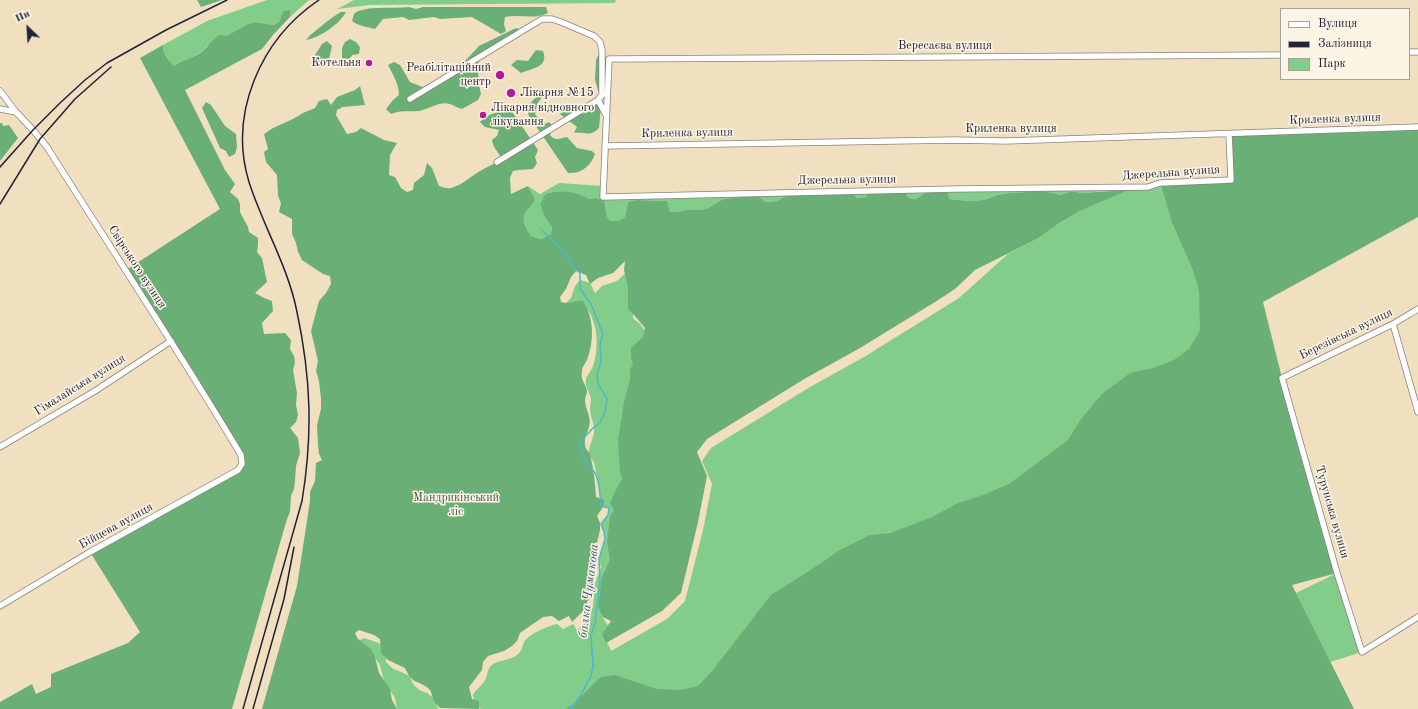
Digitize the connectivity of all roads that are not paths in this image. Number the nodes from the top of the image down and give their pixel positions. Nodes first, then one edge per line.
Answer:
1 (1280, 55) edge
2 (609, 59) joint
3 (0, 91) edge
4 (410, 99) dead end
5 (598, 100) junction
6 (0, 109) edge
7 (16, 112) junction
8 (606, 115) junction
9 (1418, 127) edge
10 (1229, 134) junction
11 (605, 146) junction
12 (497, 162) dead end
13 (1418, 309) edge
14 (1393, 324) junction
15 (171, 340) junction
16 (1282, 378) joint
17 (1418, 412) edge
18 (0, 447) edge
19 (242, 464) joint
20 (0, 606) edge
21 (1418, 617) edge

1 - 2 street, Вересаєва вулиця
2 - 8 street, Джерельна вулиця
3 - 7 street, Свірського вулиця
4 - 5 street
5 - 8 street
5 - 12 street
6 - 7 street
7 - 15 street, Свірського вулиця
8 - 11 street, Джерельна вулиця
9 - 10 street, Криленка вулиця
10 - 11 street, Криленка вулиця
10 - 11 street, Джерельна вулиця
13 - 14 street, Березівська вулиця
14 - 16 street, Березівська вулиця
14 - 17 street
15 - 18 street, Гімалайська вулиця
15 - 19 street, Свірського вулиця
16 - 21 street, Турунська вулиця
19 - 20 street, Бійцева вулиця

